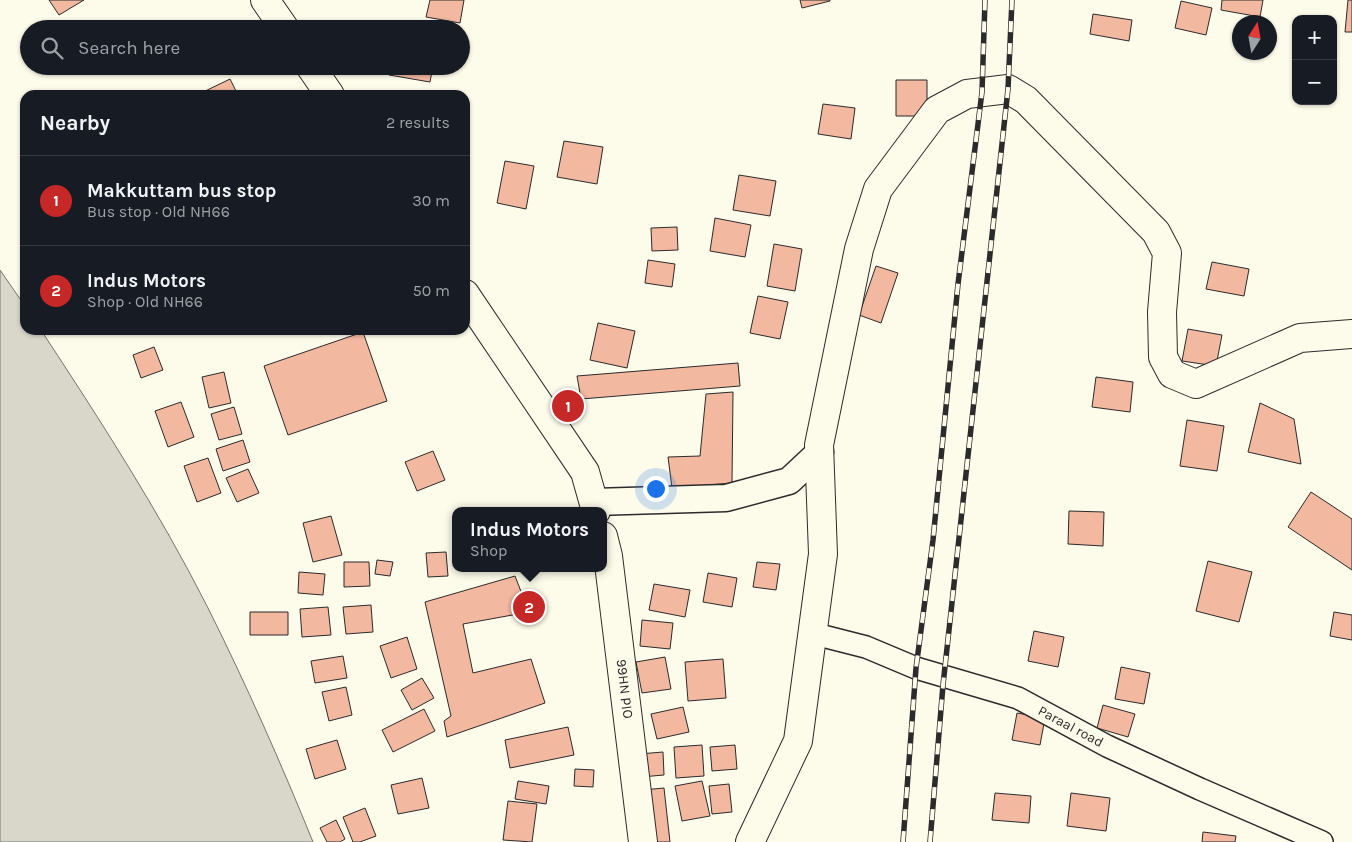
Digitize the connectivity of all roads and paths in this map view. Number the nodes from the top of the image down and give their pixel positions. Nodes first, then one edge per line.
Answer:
1 (265, 0) edge
2 (279, 20) edge
3 (316, 75) edge
4 (327, 90) edge
5 (470, 301) edge
6 (1352, 334) edge
7 (820, 452) junction
8 (595, 506) edge
9 (607, 552) edge
10 (811, 633) junction
11 (643, 842) edge
12 (750, 842) edge
13 (1322, 842) edge

1 - 2 main road
3 - 4 main road
5 - 8 main road
6 - 7 main road
7 - 8 street
7 - 10 main road
9 - 11 main road, Old NH66
10 - 12 main road
10 - 13 street, Paraal road

